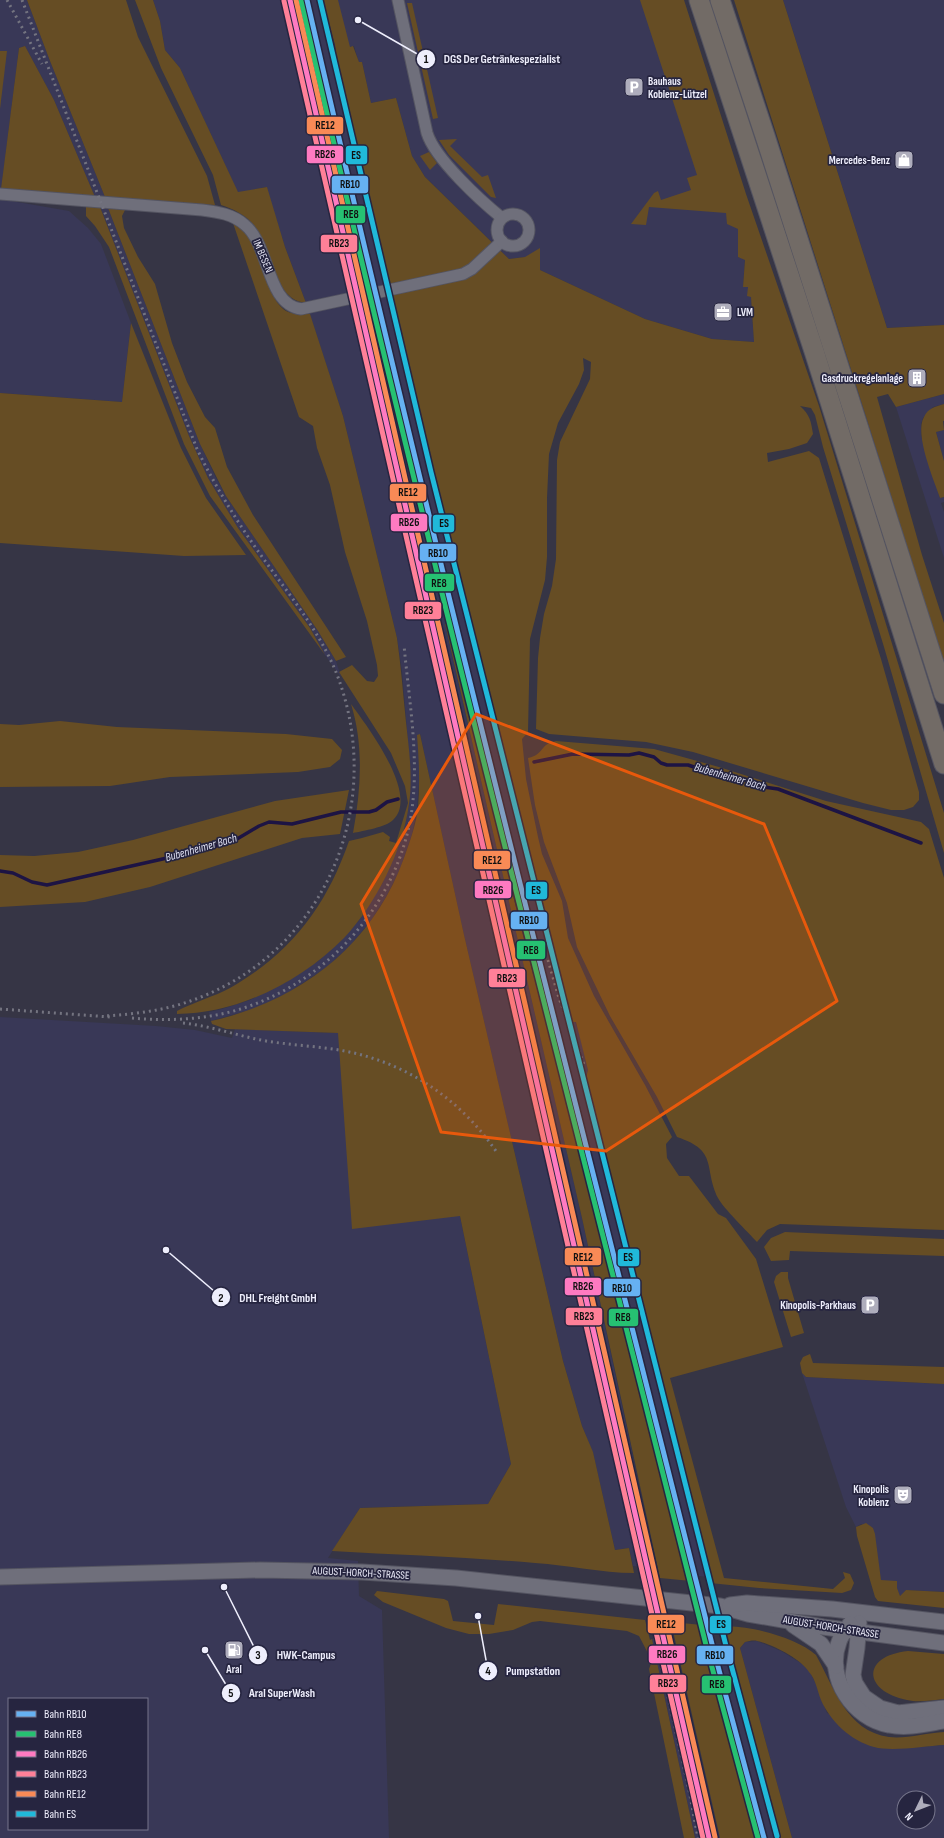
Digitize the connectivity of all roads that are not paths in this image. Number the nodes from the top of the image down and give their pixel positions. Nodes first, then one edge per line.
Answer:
1 (398, 0) edge
2 (699, 0) edge
3 (720, 0) edge
4 (0, 194) edge
5 (502, 218) junction
6 (502, 241) junction
7 (944, 694) edge
8 (944, 764) edge
9 (0, 1577) edge
10 (720, 1606) junction
11 (860, 1612) junction
12 (785, 1620) junction
13 (944, 1622) edge
14 (852, 1631) junction
15 (889, 1636) junction
16 (944, 1643) edge
17 (856, 1658) junction
18 (836, 1666) junction
19 (944, 1708) edge
20 (944, 1721) edge

1 - 5 street
2 - 8 highway
3 - 7 highway
4 - 6 street, IM BESEN
5 - 6 street
5 - 6 street
9 - 10 main road, AUGUST-HORCH-STRASSE
10 - 11 main road, AUGUST-HORCH-STRASSE
10 - 12 main road, AUGUST-HORCH-STRASSE
11 - 13 main road, AUGUST-HORCH-STRASSE
11 - 14 main road
12 - 14 main road, AUGUST-HORCH-STRASSE
12 - 18 main road
14 - 15 main road, AUGUST-HORCH-STRASSE
14 - 17 main road
14 - 18 main road
15 - 16 main road, AUGUST-HORCH-STRASSE
15 - 17 main road
17 - 19 main road
18 - 20 main road

